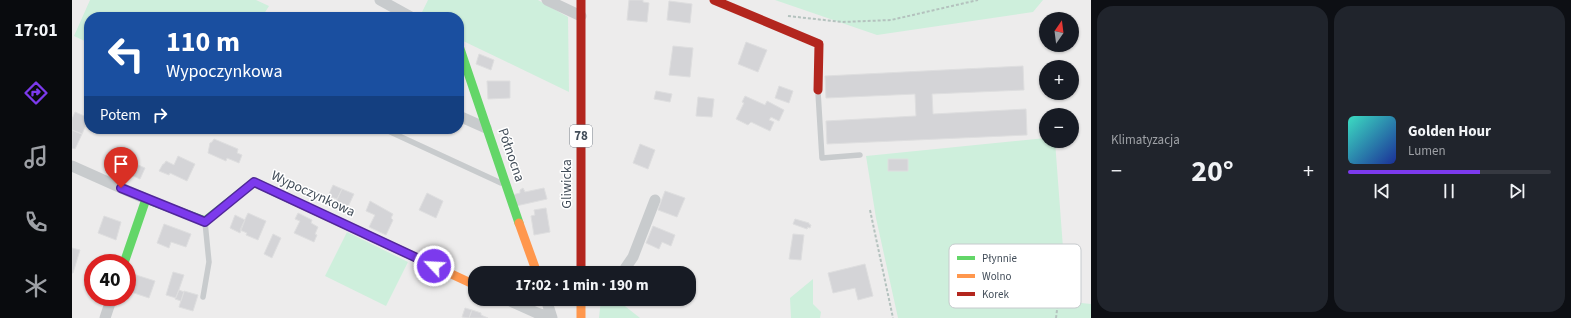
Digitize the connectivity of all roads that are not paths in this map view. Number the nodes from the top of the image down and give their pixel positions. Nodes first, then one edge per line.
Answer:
1 (380, 0) edge
2 (548, 0) edge
3 (581, 0) edge
4 (714, 0) edge
5 (402, 12) edge
6 (581, 16) junction
7 (464, 61) edge
8 (818, 90) joint
9 (464, 118) edge
10 (486, 128) junction
11 (395, 134) edge
12 (860, 155) dead end
13 (72, 166) edge
14 (505, 184) junction
15 (146, 199) junction
16 (655, 200) dead end
17 (205, 222) junction
18 (127, 254) edge
19 (534, 266) edge
20 (581, 266) edge
21 (627, 266) edge
22 (468, 282) edge
23 (203, 297) dead end
24 (109, 306) edge
25 (520, 306) edge
26 (548, 306) edge
27 (581, 306) edge
28 (105, 318) edge
29 (552, 318) edge
30 (581, 318) edge

1 - 5 street
2 - 6 street
3 - 6 street, Gliwicka / 78
4 - 8 street
6 - 20 street, Gliwicka / 78
7 - 10 street, Północna
8 - 12 lane
9 - 10 street
10 - 14 street, Północna
11 - 14 lane
13 - 15 street
14 - 19 street, Północna
15 - 17 street
15 - 18 street
16 - 21 street
17 - 22 street, Wypoczynkowa
17 - 23 lane
24 - 28 street
25 - 29 street
26 - 29 street
27 - 30 street

